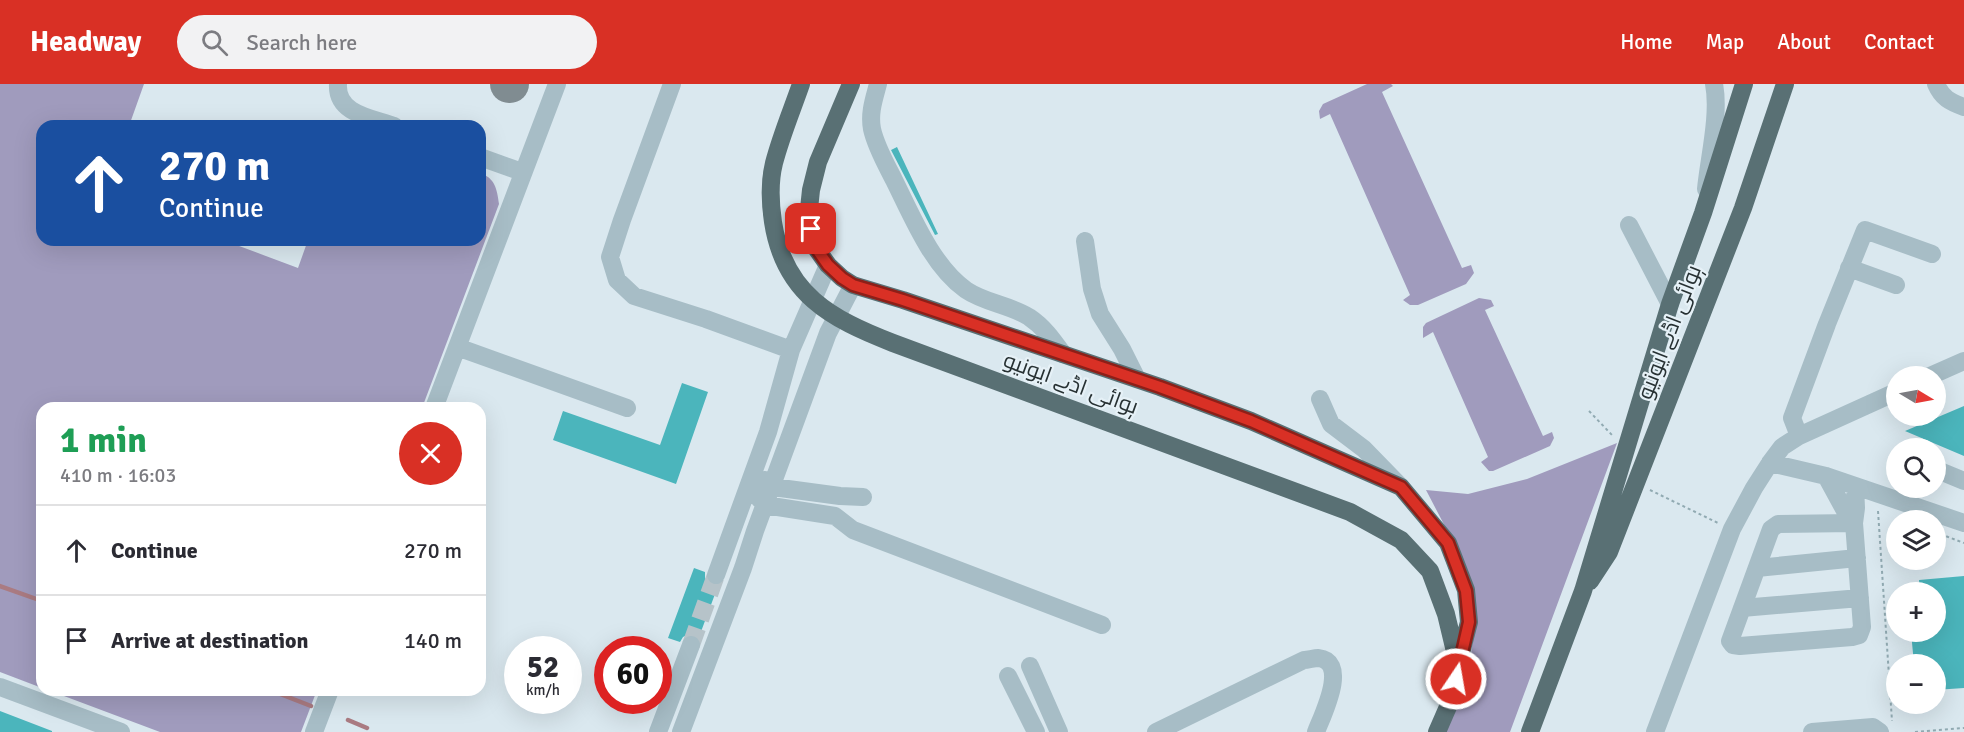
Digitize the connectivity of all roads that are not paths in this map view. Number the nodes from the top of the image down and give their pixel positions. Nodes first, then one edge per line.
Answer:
1 (338, 84) edge
2 (557, 84) edge
3 (672, 84) edge
4 (801, 84) edge
5 (851, 84) edge
6 (878, 84) edge
7 (1714, 84) edge
8 (1785, 84) edge
9 (1936, 84) edge
10 (1741, 88) edge
11 (1964, 107) edge
12 (377, 120) edge
13 (486, 159) edge
14 (522, 172) junction
15 (1703, 213) junction
16 (1629, 225) dead end
17 (1085, 241) dead end
18 (1932, 254) dead end
19 (828, 265) junction
20 (1849, 268) junction
21 (853, 285) junction
22 (1896, 285) dead end
23 (1670, 304) junction
24 (457, 347) junction
25 (791, 351) junction
26 (1063, 354) junction
27 (1964, 361) edge
28 (1946, 369) edge
29 (1137, 379) junction
30 (1886, 397) edge
31 (1320, 399) dead end
32 (436, 402) edge
33 (627, 408) dead end
34 (1799, 436) junction
35 (1770, 463) junction
36 (1946, 474) edge
37 (1826, 476) junction
38 (751, 480) junction
39 (1964, 481) edge
40 (772, 486) junction
41 (1855, 486) junction
42 (1401, 487) junction
43 (1886, 494) edge
44 (863, 497) dead end
45 (1911, 498) edge
46 (765, 505) junction
47 (1854, 523) junction
48 (1964, 523) edge
49 (1857, 558) junction
50 (744, 568) junction
51 (1757, 568) junction
52 (1583, 591) junction
53 (1860, 598) junction
54 (1742, 608) junction
55 (1102, 625) dead end
56 (691, 645) tunnel mouth
57 (1458, 665) junction
58 (1030, 666) dead end
59 (1008, 676) dead end
60 (0, 687) edge
61 (328, 696) edge
62 (1886, 726) edge
63 (121, 732) edge
64 (314, 732) edge
65 (658, 732) edge
66 (681, 732) edge
67 (1036, 732) edge
68 (1059, 732) edge
69 (1156, 732) edge
70 (1316, 732) edge
71 (1437, 732) edge
72 (1530, 732) edge
73 (1655, 732) edge
74 (1812, 732) edge

1 - 12 street
2 - 14 street
3 - 25 street
4 - 57 main road, ہوائی اڈے ایونیو
5 - 19 main road
6 - 26 street
7 - 15 street
8 - 52 main road, ہوائی اڈے ایونیو
9 - 11 street
10 - 15 main road, ہوائی اڈے ایونیو
13 - 14 street
14 - 24 street
15 - 23 main road, ہوائی اڈے ایونیو
16 - 23 street
17 - 29 street
18 - 20 street
19 - 21 main road
19 - 25 street
20 - 22 street
20 - 34 street
21 - 26 main road, ہوائی اڈے ایونیو
21 - 40 street
23 - 52 main road, ہوائی اڈے ایونیو
24 - 32 street
24 - 33 street
25 - 38 street
26 - 29 main road, ہوائی اڈے ایونیو
27 - 28 street
29 - 42 main road, ہوائی اڈے ایونیو
30 - 34 street
31 - 42 street
34 - 35 street
35 - 37 street
35 - 73 street
36 - 39 street
37 - 41 street
37 - 47 street
38 - 40 street
38 - 46 street
38 - 50 street
40 - 44 street
40 - 46 street
41 - 43 street
41 - 47 street
42 - 57 main road, ہوائی اڈے ایونیو
45 - 48 street
46 - 50 street
46 - 55 street
47 - 49 street
47 - 51 street
49 - 51 street
49 - 53 street
50 - 66 street
51 - 54 street
52 - 72 main road, ہوائی اڈے ایونیو
53 - 54 street
53 - 54 street
56 - 65 street
57 - 71 main road, ہوائی اڈے ایونیو
58 - 68 street
59 - 67 street
60 - 63 street
61 - 64 street
62 - 74 street
69 - 70 street

